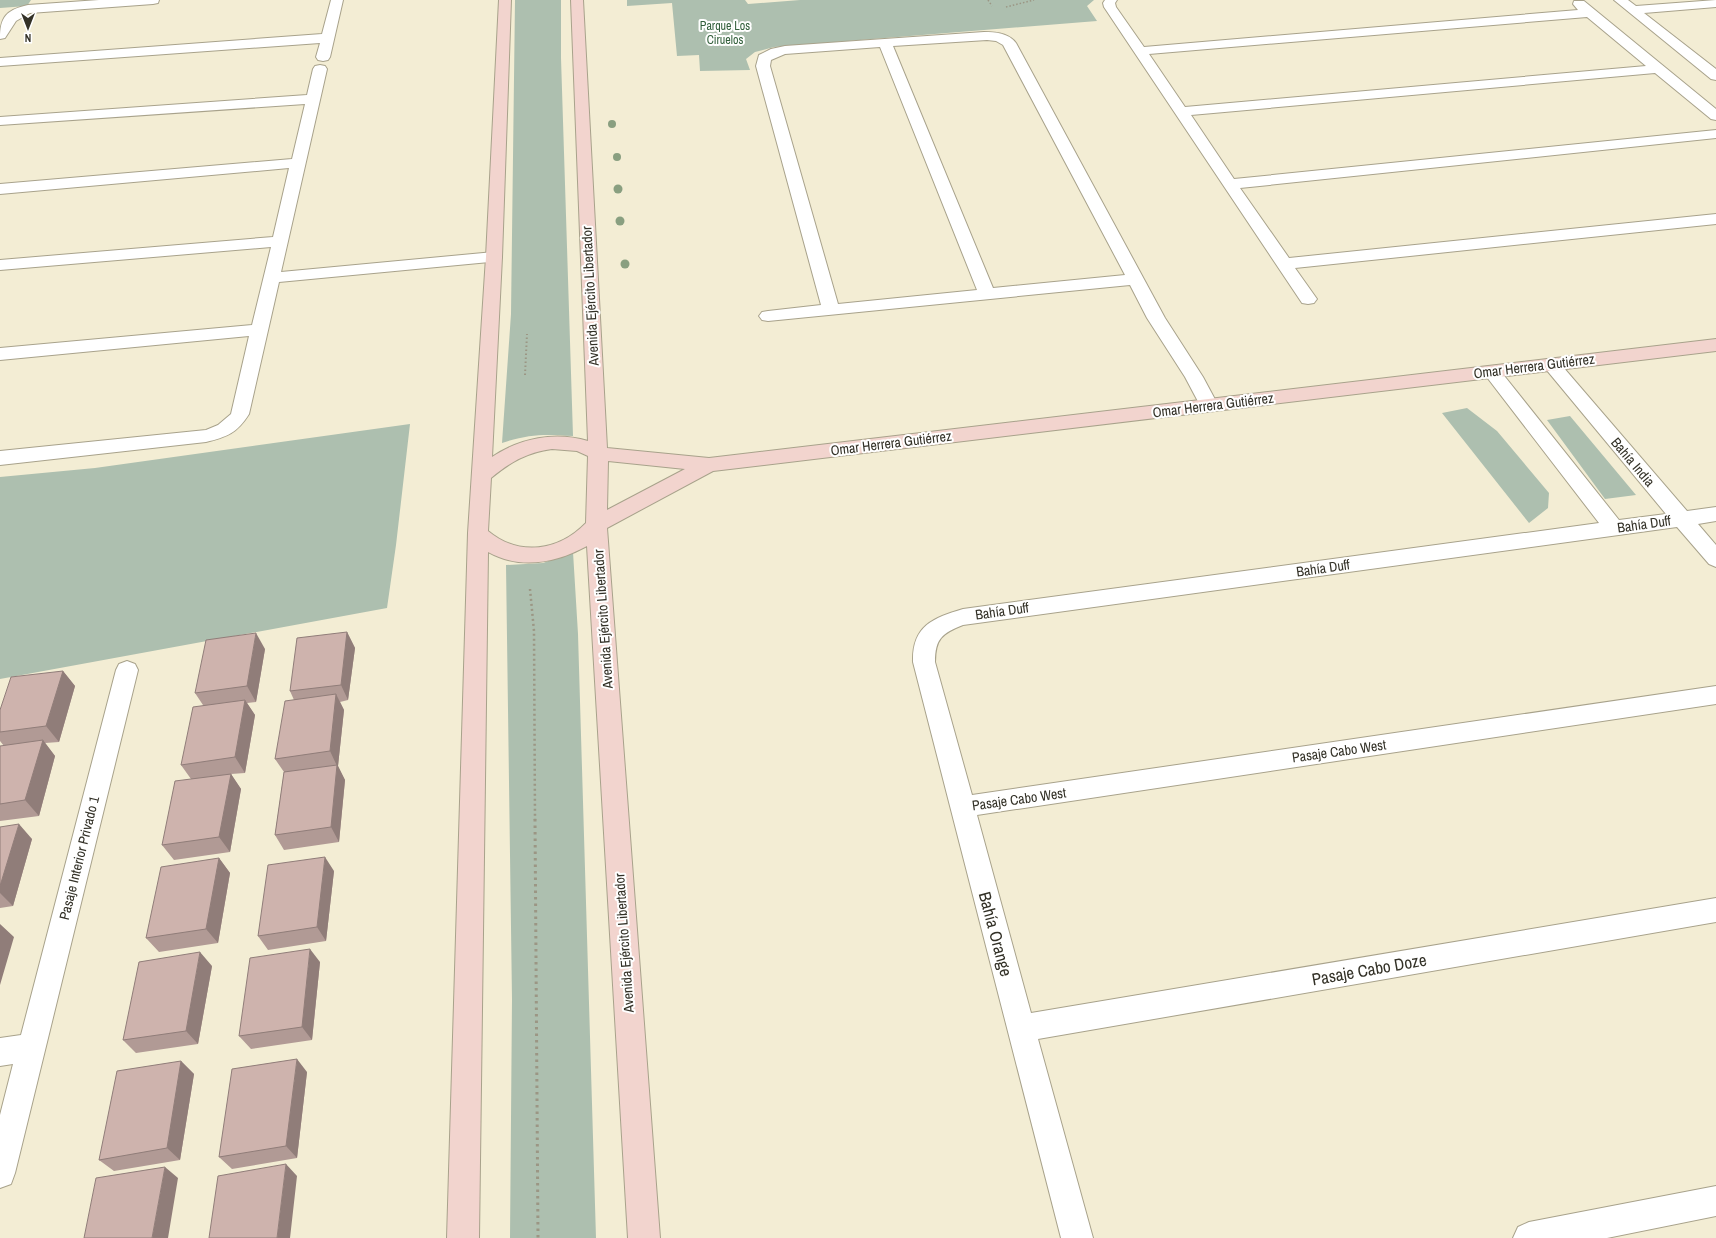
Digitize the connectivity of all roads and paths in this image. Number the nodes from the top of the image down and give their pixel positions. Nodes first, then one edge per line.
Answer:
1 (153, 0) edge
2 (337, 0) edge
3 (506, 0) edge
4 (577, 0) edge
5 (1034, 0) edge
6 (1111, 0) edge
7 (1575, 0) edge
8 (1620, 0) edge
9 (1716, 3) edge
10 (1000, 8) dead end
11 (1633, 10) junction
12 (1590, 13) junction
13 (0, 35) edge
14 (327, 38) junction
15 (885, 43) junction
16 (1140, 51) junction
17 (0, 62) edge
18 (1716, 64) edge
19 (1702, 65) junction
20 (1659, 69) junction
21 (1716, 76) edge
22 (313, 98) junction
23 (1181, 112) junction
24 (1716, 116) edge
25 (0, 121) edge
26 (1716, 134) edge
27 (298, 163) junction
28 (1230, 184) junction
29 (0, 189) edge
30 (1716, 219) edge
31 (280, 241) junction
32 (494, 256) junction
33 (1284, 264) junction
34 (0, 265) edge
35 (271, 278) junction
36 (1135, 279) junction
37 (987, 294) junction
38 (1308, 299) dead end
39 (831, 310) junction
40 (768, 316) dead end
41 (259, 330) junction
42 (527, 331) dead end
43 (1716, 345) edge
44 (0, 354) edge
45 (1551, 364) junction
46 (1492, 372) junction
47 (525, 377) dead end
48 (1209, 405) junction
49 (598, 453) junction
50 (0, 458) edge
51 (709, 465) junction
52 (482, 475) junction
53 (1716, 514) edge
54 (1682, 518) junction
55 (596, 525) junction
56 (1614, 528) junction
57 (478, 533) junction
58 (512, 554) junction
59 (1716, 559) edge
60 (933, 631) joint
61 (127, 670) dead end
62 (1716, 695) edge
63 (962, 807) junction
64 (1716, 910) edge
65 (1022, 1028) junction
66 (32, 1046) junction
67 (0, 1052) edge
68 (0, 1173) edge
69 (1716, 1201) edge
70 (463, 1238) edge
71 (538, 1238) edge
72 (644, 1238) edge
73 (1078, 1238) edge
74 (1529, 1238) edge

1 - 13 street
2 - 14 street
3 - 32 main road
4 - 49 main road, Avenida Ejército Libertador
5 - 10 path
6 - 16 street
7 - 12 street
8 - 11 street
9 - 11 street
11 - 19 street
12 - 16 street
12 - 20 street
14 - 17 street
14 - 22 street
15 - 36 street
15 - 37 street
15 - 39 street
16 - 23 street
18 - 19 street
19 - 21 street
20 - 23 street
20 - 24 street
22 - 25 street
22 - 27 street
23 - 28 street
26 - 28 street
27 - 29 street
27 - 31 street
28 - 33 street
30 - 33 street
31 - 34 street
31 - 35 street
32 - 35 street
32 - 52 main road
33 - 38 street
35 - 41 street
36 - 37 street
36 - 48 street
37 - 39 street
39 - 40 street
41 - 44 street
41 - 50 street
42 - 47 path
43 - 45 main road, Omar Herrera Gutiérrez
45 - 46 main road, Omar Herrera Gutiérrez
45 - 54 street, Bahía India
46 - 48 main road, Omar Herrera Gutiérrez
46 - 56 street
48 - 51 main road, Omar Herrera Gutiérrez
49 - 51 main road, Omar Herrera Gutiérrez
49 - 52 main road, Omar Herrera Gutiérrez
49 - 55 main road, Avenida Ejército Libertador
51 - 55 main road, Omar Herrera Gutiérrez
52 - 57 main road
53 - 54 street, Bahía Duff
54 - 56 street, Bahía Duff
54 - 59 street, Bahía India
55 - 58 main road, Omar Herrera Gutiérrez
55 - 72 main road, Avenida Ejército Libertador
56 - 60 street, Bahía Duff
57 - 58 main road, Omar Herrera Gutiérrez
57 - 70 main road
58 - 71 path
60 - 63 street, Bahía Orange
61 - 66 street, Pasaje Interior Privado 1
62 - 63 street, Pasaje Cabo West
63 - 65 street, Bahía Orange
64 - 65 street, Pasaje Cabo Doze
65 - 73 street, Bahía Orange
66 - 67 street
66 - 68 street, Pasaje Interior Privado 1
69 - 74 street

